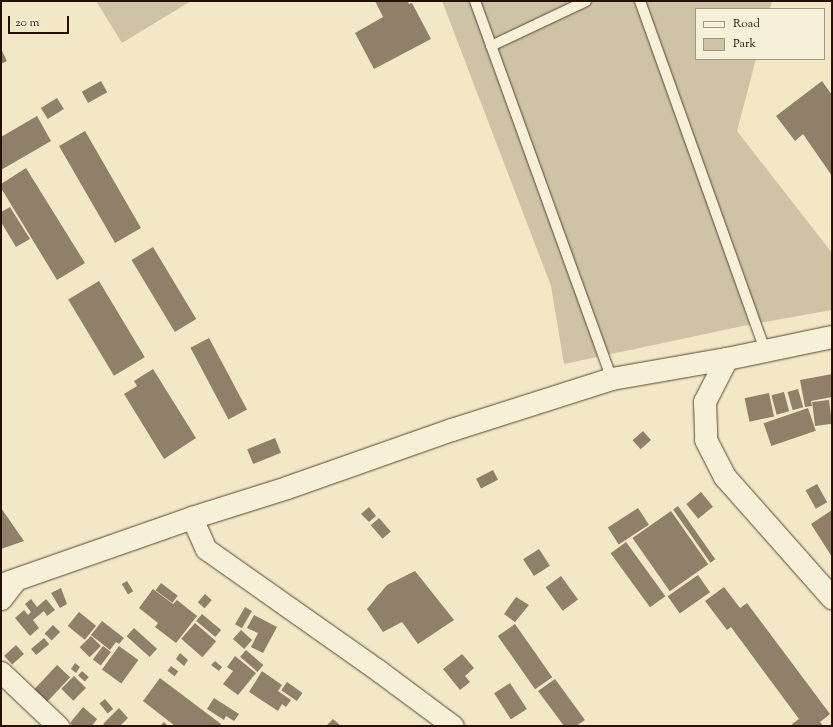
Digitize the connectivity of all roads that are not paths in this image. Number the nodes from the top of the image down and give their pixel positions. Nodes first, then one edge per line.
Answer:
1 (475, 1) edge
2 (586, 1) edge
3 (640, 1) edge
4 (491, 46) junction
5 (832, 337) edge
6 (765, 350) junction
7 (727, 359) junction
8 (612, 379) junction
9 (192, 518) junction
10 (8, 583) edge
11 (1, 598) edge
12 (832, 598) edge
13 (1, 672) edge
14 (450, 725) edge
15 (58, 726) edge

1 - 4 lane
2 - 4 lane
3 - 6 lane
4 - 8 lane
5 - 6 street
6 - 7 street
7 - 8 street
7 - 12 street
8 - 9 street
9 - 10 street
9 - 14 street
10 - 11 street
13 - 15 street

